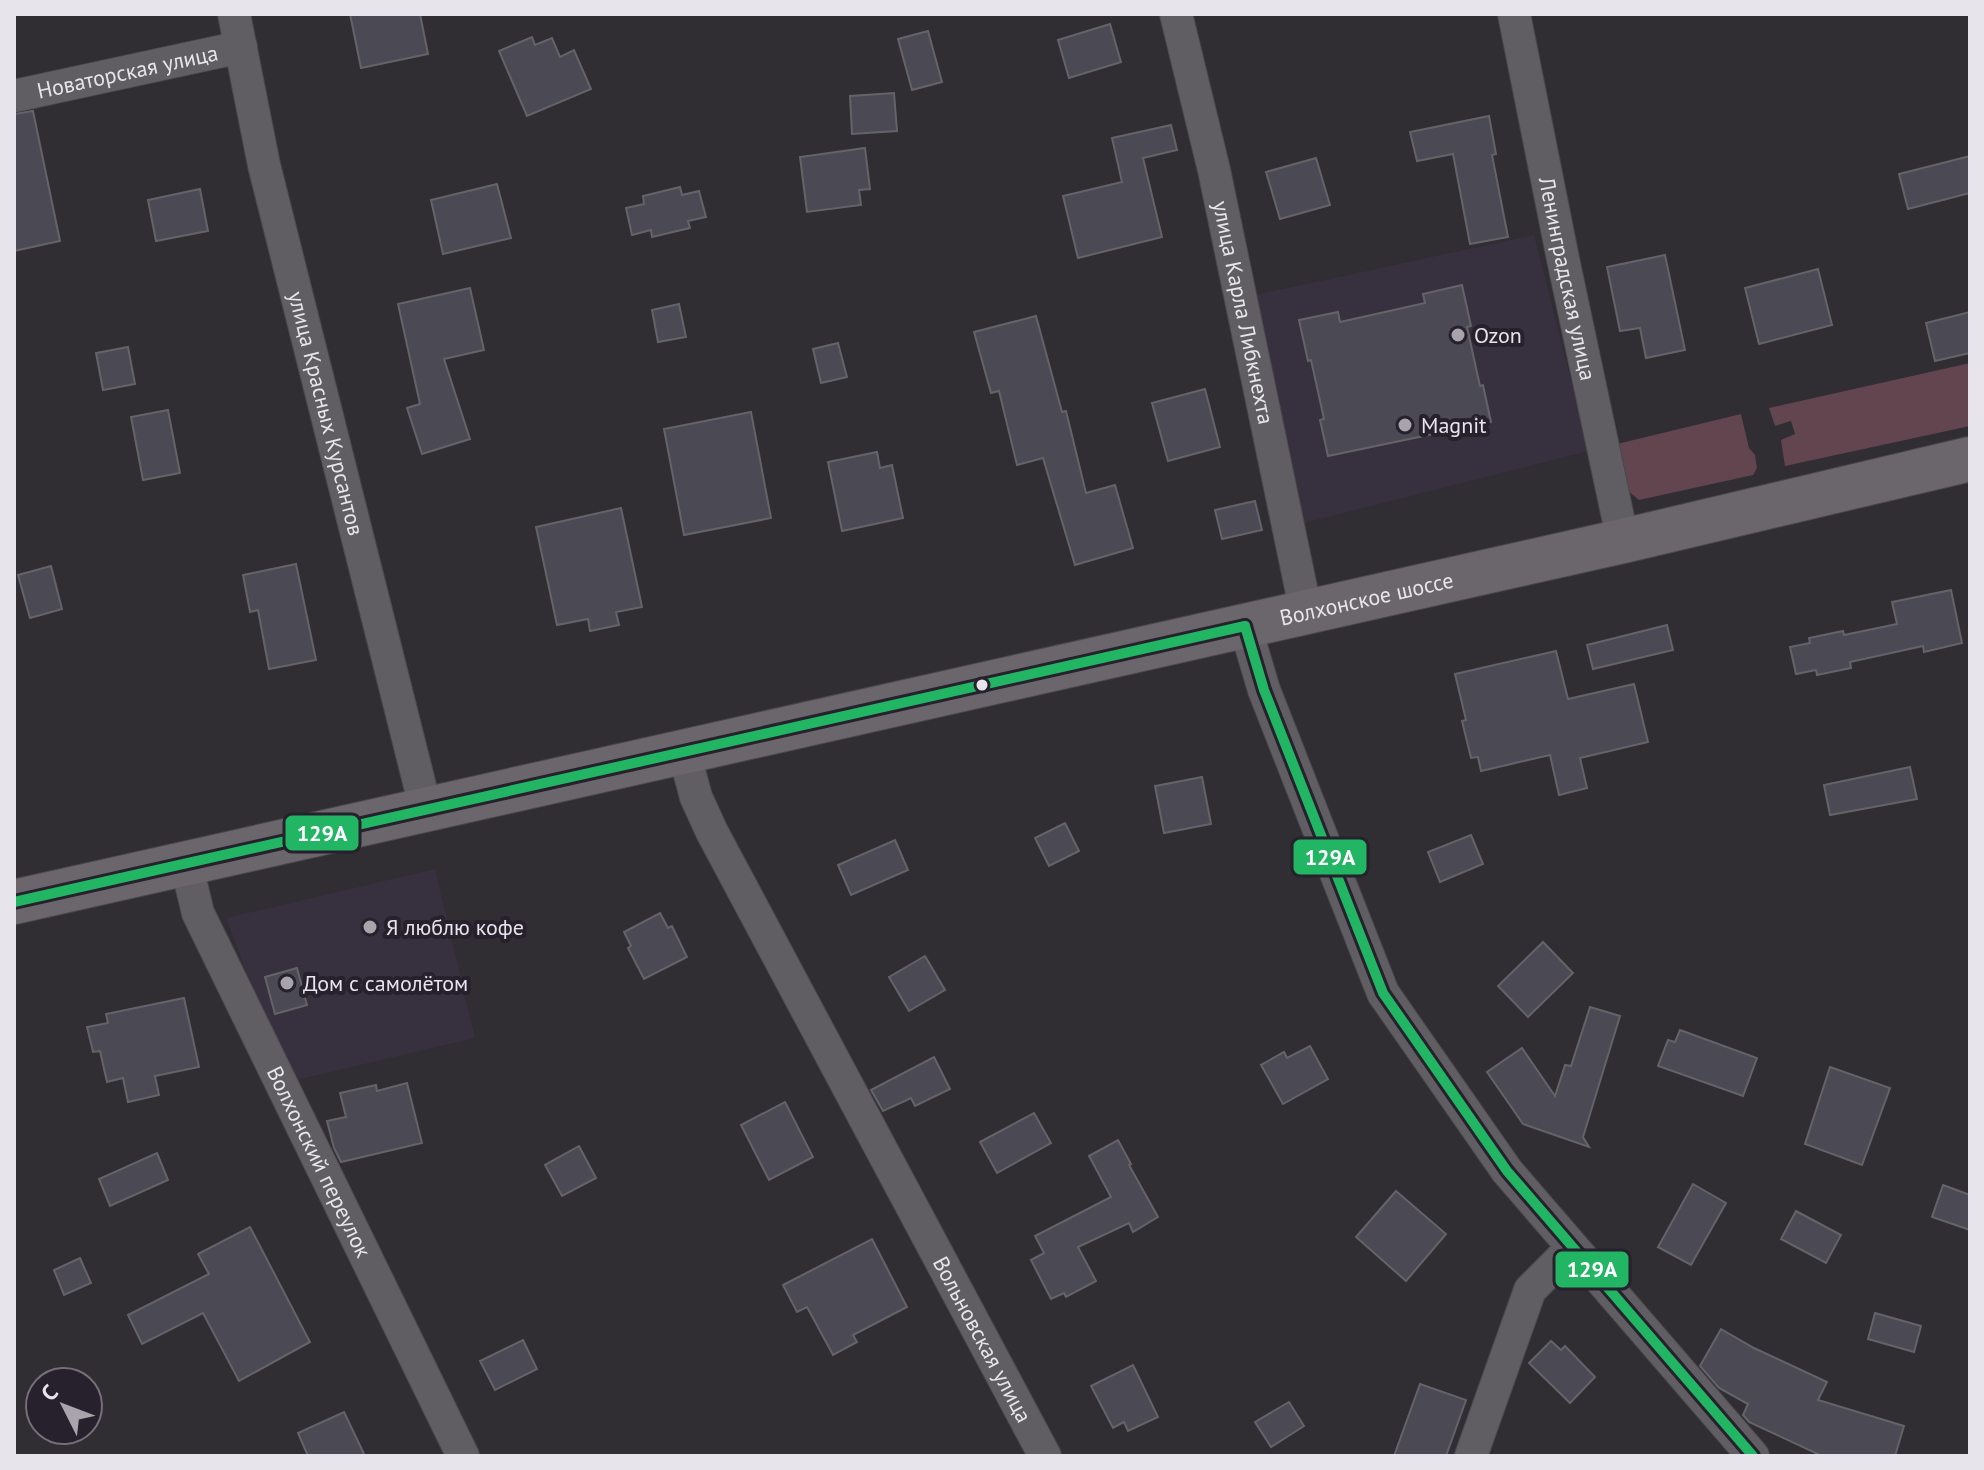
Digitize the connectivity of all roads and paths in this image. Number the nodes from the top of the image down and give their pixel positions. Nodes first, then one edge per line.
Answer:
1 (234, 14) edge
2 (1176, 14) edge
3 (1514, 14) edge
4 (241, 47) junction
5 (14, 96) edge
6 (1970, 459) edge
7 (1623, 541) junction
8 (1306, 612) junction
9 (1245, 626) junction
10 (684, 752) junction
11 (426, 810) junction
12 (186, 863) junction
13 (14, 902) edge
14 (1572, 1248) junction
15 (463, 1456) edge
16 (1045, 1456) edge
17 (1471, 1456) edge
18 (1753, 1456) edge

1 - 4 street, улица Красных Курсантов
2 - 8 street, улица Карла Либкнехта
3 - 7 street, Ленинградская улица
4 - 5 street, Новаторская улица
4 - 11 street, улица Красных Курсантов
6 - 7 main road, Волхонское шоссе
7 - 8 main road, Волхонское шоссе
8 - 9 main road, Волхонское шоссе
9 - 10 main road, Волхонское шоссе
9 - 14 street
10 - 11 main road, Волхонское шоссе
10 - 16 street, Вольновская улица
11 - 12 main road, Волхонское шоссе
12 - 13 main road, Волхонское шоссе
12 - 15 street, Волхонский переулок
14 - 17 street
14 - 18 street

